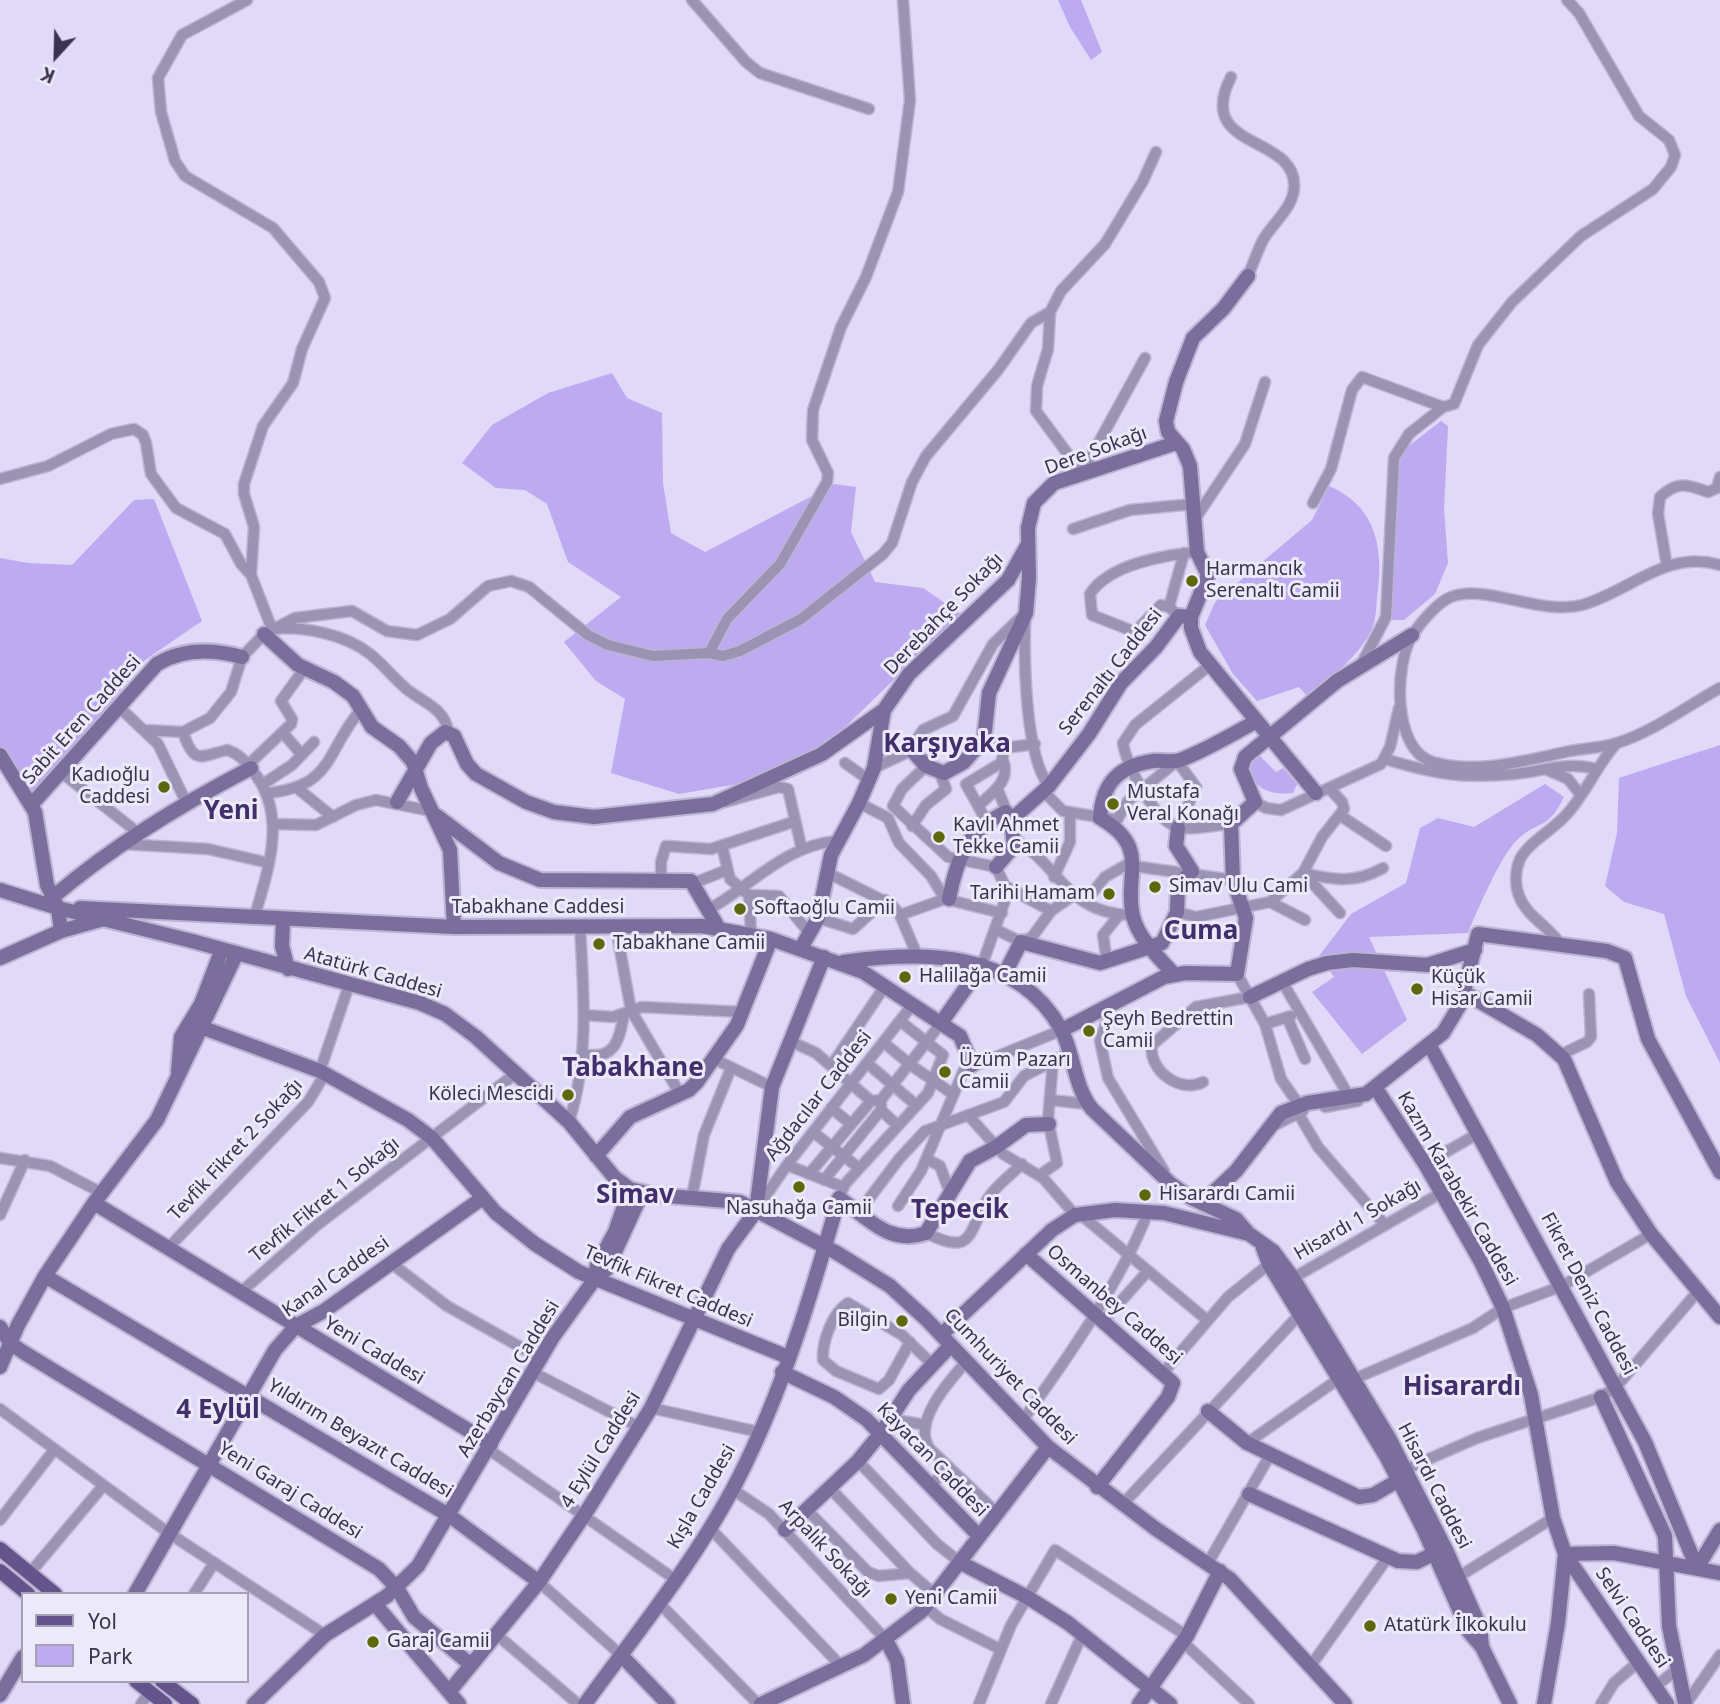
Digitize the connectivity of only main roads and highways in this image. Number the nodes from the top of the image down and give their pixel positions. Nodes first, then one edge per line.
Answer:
1 (0, 1549) edge
2 (0, 1571) edge
3 (26, 1592) edge
4 (53, 1592) edge
5 (165, 1683) edge
6 (145, 1698) edge
7 (165, 1704) edge
8 (192, 1704) edge

1 - 4 main road
2 - 3 main road
5 - 8 main road
6 - 7 main road

